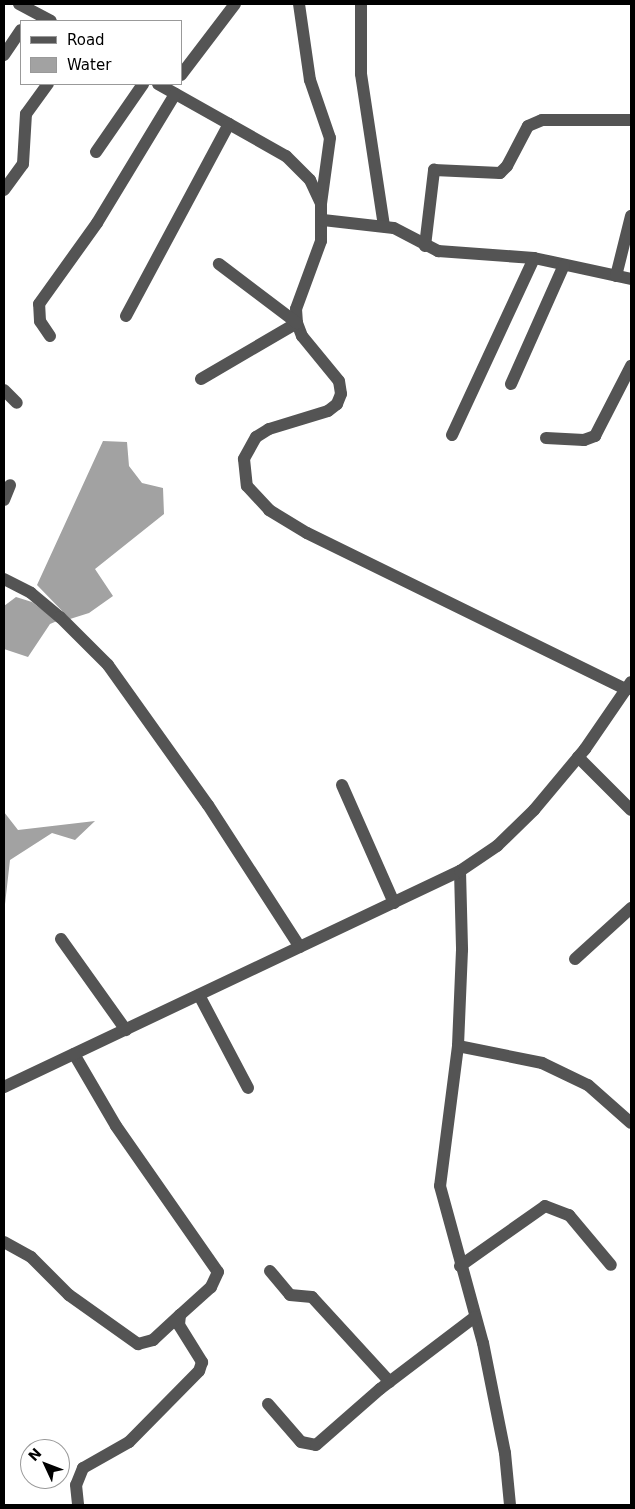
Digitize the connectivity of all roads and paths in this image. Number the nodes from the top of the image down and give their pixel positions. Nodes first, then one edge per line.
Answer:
1 (19, 4) edge
2 (235, 4) edge
3 (299, 4) edge
4 (361, 4) edge
5 (31, 17) edge
6 (46, 20) edge
7 (20, 31) edge
8 (4, 55) edge
9 (182, 74) edge
10 (47, 85) edge
11 (142, 85) edge
12 (161, 85) edge
13 (173, 89) edge
14 (631, 120) edge
15 (229, 124) junction
16 (96, 152) dead end
17 (4, 190) edge
18 (321, 204) junction
19 (631, 216) edge
20 (324, 220) junction
21 (384, 226) junction
22 (425, 246) junction
23 (534, 258) junction
24 (219, 264) dead end
25 (564, 265) junction
26 (616, 276) junction
27 (631, 279) edge
28 (126, 316) dead end
29 (297, 323) junction
30 (50, 336) dead end
31 (631, 366) edge
32 (202, 379) dead end
33 (511, 384) dead end
34 (4, 390) edge
35 (17, 403) dead end
36 (452, 435) dead end
37 (546, 438) dead end
38 (10, 485) dead end
39 (4, 500) edge
40 (4, 578) edge
41 (629, 686) edge
42 (578, 757) junction
43 (342, 785) dead end
44 (631, 810) edge
45 (460, 872) junction
46 (394, 903) junction
47 (631, 908) edge
48 (61, 939) dead end
49 (300, 947) junction
50 (575, 960) dead end
51 (199, 995) junction
52 (126, 1030) junction
53 (458, 1046) junction
54 (74, 1054) junction
55 (4, 1087) edge
56 (248, 1088) dead end
57 (631, 1123) edge
58 (4, 1242) edge
59 (611, 1265) dead end
60 (460, 1266) junction
61 (270, 1272) dead end
62 (180, 1315) junction
63 (475, 1318) junction
64 (390, 1382) junction
65 (268, 1404) dead end
66 (78, 1505) edge
67 (510, 1505) edge

1 - 5 street
2 - 9 street
3 - 18 street
4 - 21 street
5 - 6 street
7 - 8 street
10 - 17 street
11 - 16 street
12 - 13 street
13 - 15 street
13 - 30 street
14 - 22 street
15 - 18 street
15 - 28 street
18 - 20 street
19 - 26 street
20 - 21 street
20 - 29 street
21 - 22 street
22 - 23 street
23 - 25 street
23 - 36 street
24 - 29 street
25 - 26 street
25 - 33 street
26 - 27 street
29 - 32 street
29 - 41 street
31 - 37 street
34 - 35 street
38 - 39 street
40 - 49 street
41 - 42 street
42 - 44 street
42 - 45 street
43 - 46 street
45 - 46 street
45 - 53 street
46 - 49 street
47 - 50 street
48 - 52 street
49 - 51 street
51 - 52 street
51 - 56 street
52 - 54 street
53 - 57 street
53 - 60 street
54 - 55 street
54 - 62 street
58 - 62 street
59 - 60 street
60 - 63 street
61 - 64 street
62 - 66 street
63 - 64 street
63 - 67 street
64 - 65 street

